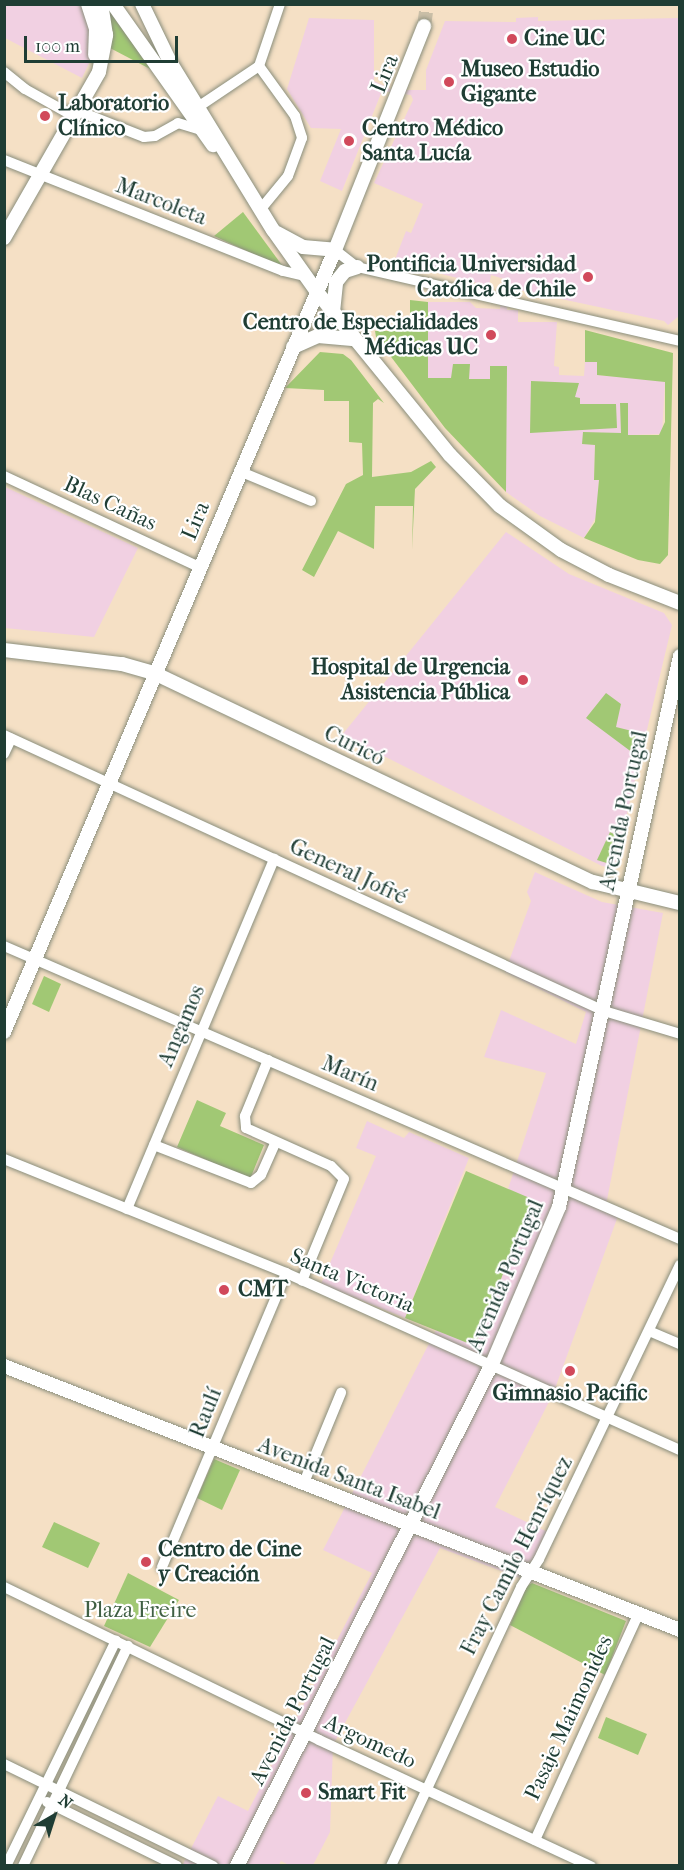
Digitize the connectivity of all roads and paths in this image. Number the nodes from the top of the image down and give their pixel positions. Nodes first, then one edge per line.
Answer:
1 (88, 4) edge
2 (100, 4) edge
3 (114, 4) edge
4 (142, 4) edge
5 (280, 4) edge
6 (424, 26) tunnel mouth
7 (259, 66) junction
8 (4, 72) edge
9 (198, 106) junction
10 (73, 112) junction
11 (201, 130) junction
12 (227, 159) junction
13 (4, 160) edge
14 (39, 174) junction
15 (260, 210) junction
16 (273, 230) junction
17 (4, 238) edge
18 (335, 250) junction
19 (357, 267) junction
20 (305, 276) junction
21 (317, 292) junction
22 (333, 312) junction
23 (355, 339) junction
24 (680, 341) edge
25 (293, 347) junction
26 (239, 471) junction
27 (4, 476) edge
28 (311, 501) dead end
29 (199, 567) junction
30 (680, 603) edge
31 (4, 650) edge
32 (680, 656) edge
33 (154, 673) junction
34 (8, 737) edge
35 (4, 754) edge
36 (108, 782) junction
37 (274, 859) junction
38 (629, 891) junction
39 (680, 903) edge
40 (4, 946) edge
41 (35, 960) junction
42 (604, 1011) junction
43 (202, 1031) junction
44 (4, 1032) edge
45 (680, 1034) edge
46 (268, 1060) junction
47 (275, 1143) junction
48 (154, 1145) junction
49 (4, 1159) edge
50 (565, 1188) junction
51 (127, 1209) junction
52 (680, 1239) edge
53 (680, 1265) edge
54 (286, 1274) junction
55 (302, 1281) junction
56 (648, 1331) junction
57 (680, 1344) edge
58 (492, 1364) junction
59 (4, 1366) edge
60 (341, 1393) dead end
61 (609, 1415) junction
62 (211, 1450) junction
63 (680, 1450) edge
64 (303, 1485) junction
65 (411, 1526) junction
66 (162, 1567) dead end
67 (532, 1571) junction
68 (4, 1587) edge
69 (639, 1613) junction
70 (680, 1629) edge
71 (116, 1640) junction
72 (128, 1646) junction
73 (305, 1733) junction
74 (4, 1764) edge
75 (45, 1784) junction
76 (426, 1790) junction
77 (59, 1791) junction
78 (39, 1798) junction
79 (52, 1804) junction
80 (107, 1814) junction
81 (100, 1828) junction
82 (535, 1840) junction
83 (161, 1841) junction
84 (154, 1855) junction
85 (6, 1866) edge
86 (23, 1866) edge
87 (177, 1866) edge
88 (213, 1866) edge
89 (237, 1866) edge
90 (391, 1866) edge
91 (591, 1866) edge

1 - 10 main road
2 - 10 main road
3 - 11 main road
4 - 9 main road
5 - 7 street
6 - 18 main road, Lira
7 - 9 street
7 - 15 street
8 - 10 street
9 - 12 main road
10 - 11 street
10 - 14 main road
11 - 12 main road
12 - 15 main road
13 - 14 street, Marcoleta
14 - 17 main road
14 - 20 street, Marcoleta
15 - 16 main road
16 - 18 main road
16 - 20 main road
18 - 19 street
18 - 21 main road, Lira
19 - 22 main road
19 - 24 street
20 - 21 main road
21 - 22 main road
21 - 25 main road, Lira
22 - 23 main road
23 - 25 main road
23 - 30 main road
25 - 26 main road, Lira
26 - 28 street
26 - 29 main road, Lira
27 - 29 street, Blas Cañas
29 - 33 main road, Lira
31 - 33 main road, Curicó
32 - 38 main road, Avenida Portugal
33 - 36 main road, Lira
33 - 38 main road, Curicó
34 - 35 street
34 - 36 street, General Jofré
36 - 37 street, General Jofré
36 - 41 main road, Lira
37 - 42 street, General Jofré
37 - 43 street, Angamos
38 - 39 main road, Curicó
38 - 42 main road, Avenida Portugal
40 - 41 street, Marín
41 - 43 street, Marín
41 - 44 main road, Lira
42 - 45 street, General Jofré
42 - 50 main road, Avenida Portugal
43 - 46 street, Marín
43 - 48 street, Angamos
46 - 47 street
46 - 50 street, Marín
47 - 48 street
47 - 55 street
48 - 51 street, Angamos
49 - 51 street, Santa Victoria
50 - 52 street, Marín
50 - 58 main road, Avenida Portugal
51 - 54 street, Santa Victoria
53 - 56 street, Fray Camilo Henríquez
54 - 55 street, Santa Victoria
54 - 62 street, Raulí
55 - 58 street, Santa Victoria
56 - 57 street
56 - 61 street, Fray Camilo Henríquez
58 - 61 street, Santa Victoria
58 - 65 main road, Avenida Portugal
59 - 62 main road, Avenida Santa Isabel
60 - 64 street
61 - 63 street, Santa Victoria
61 - 67 street, Fray Camilo Henríquez
62 - 64 main road, Avenida Santa Isabel
62 - 66 street, Raulí
64 - 65 main road, Avenida Santa Isabel
65 - 67 main road, Avenida Santa Isabel
65 - 73 main road, Avenida Portugal
67 - 69 main road, Avenida Santa Isabel
67 - 76 street, Fray Camilo Henríquez
68 - 71 street, Argomedo
69 - 70 main road, Avenida Santa Isabel
69 - 82 street, Pasaje Maimonides
71 - 72 street, Argomedo
71 - 75 street
72 - 73 street, Argomedo
72 - 77 street
73 - 76 street, Argomedo
73 - 89 main road, Avenida Portugal
74 - 75 street
75 - 77 street
75 - 78 street
76 - 82 street, Argomedo
76 - 90 street, Fray Camilo Henríquez
77 - 79 street
77 - 80 street
78 - 79 street
78 - 85 street
79 - 81 street
79 - 86 street
80 - 81 street
80 - 83 street
81 - 84 street
82 - 91 street, Argomedo
83 - 84 street
83 - 88 street
84 - 87 street

